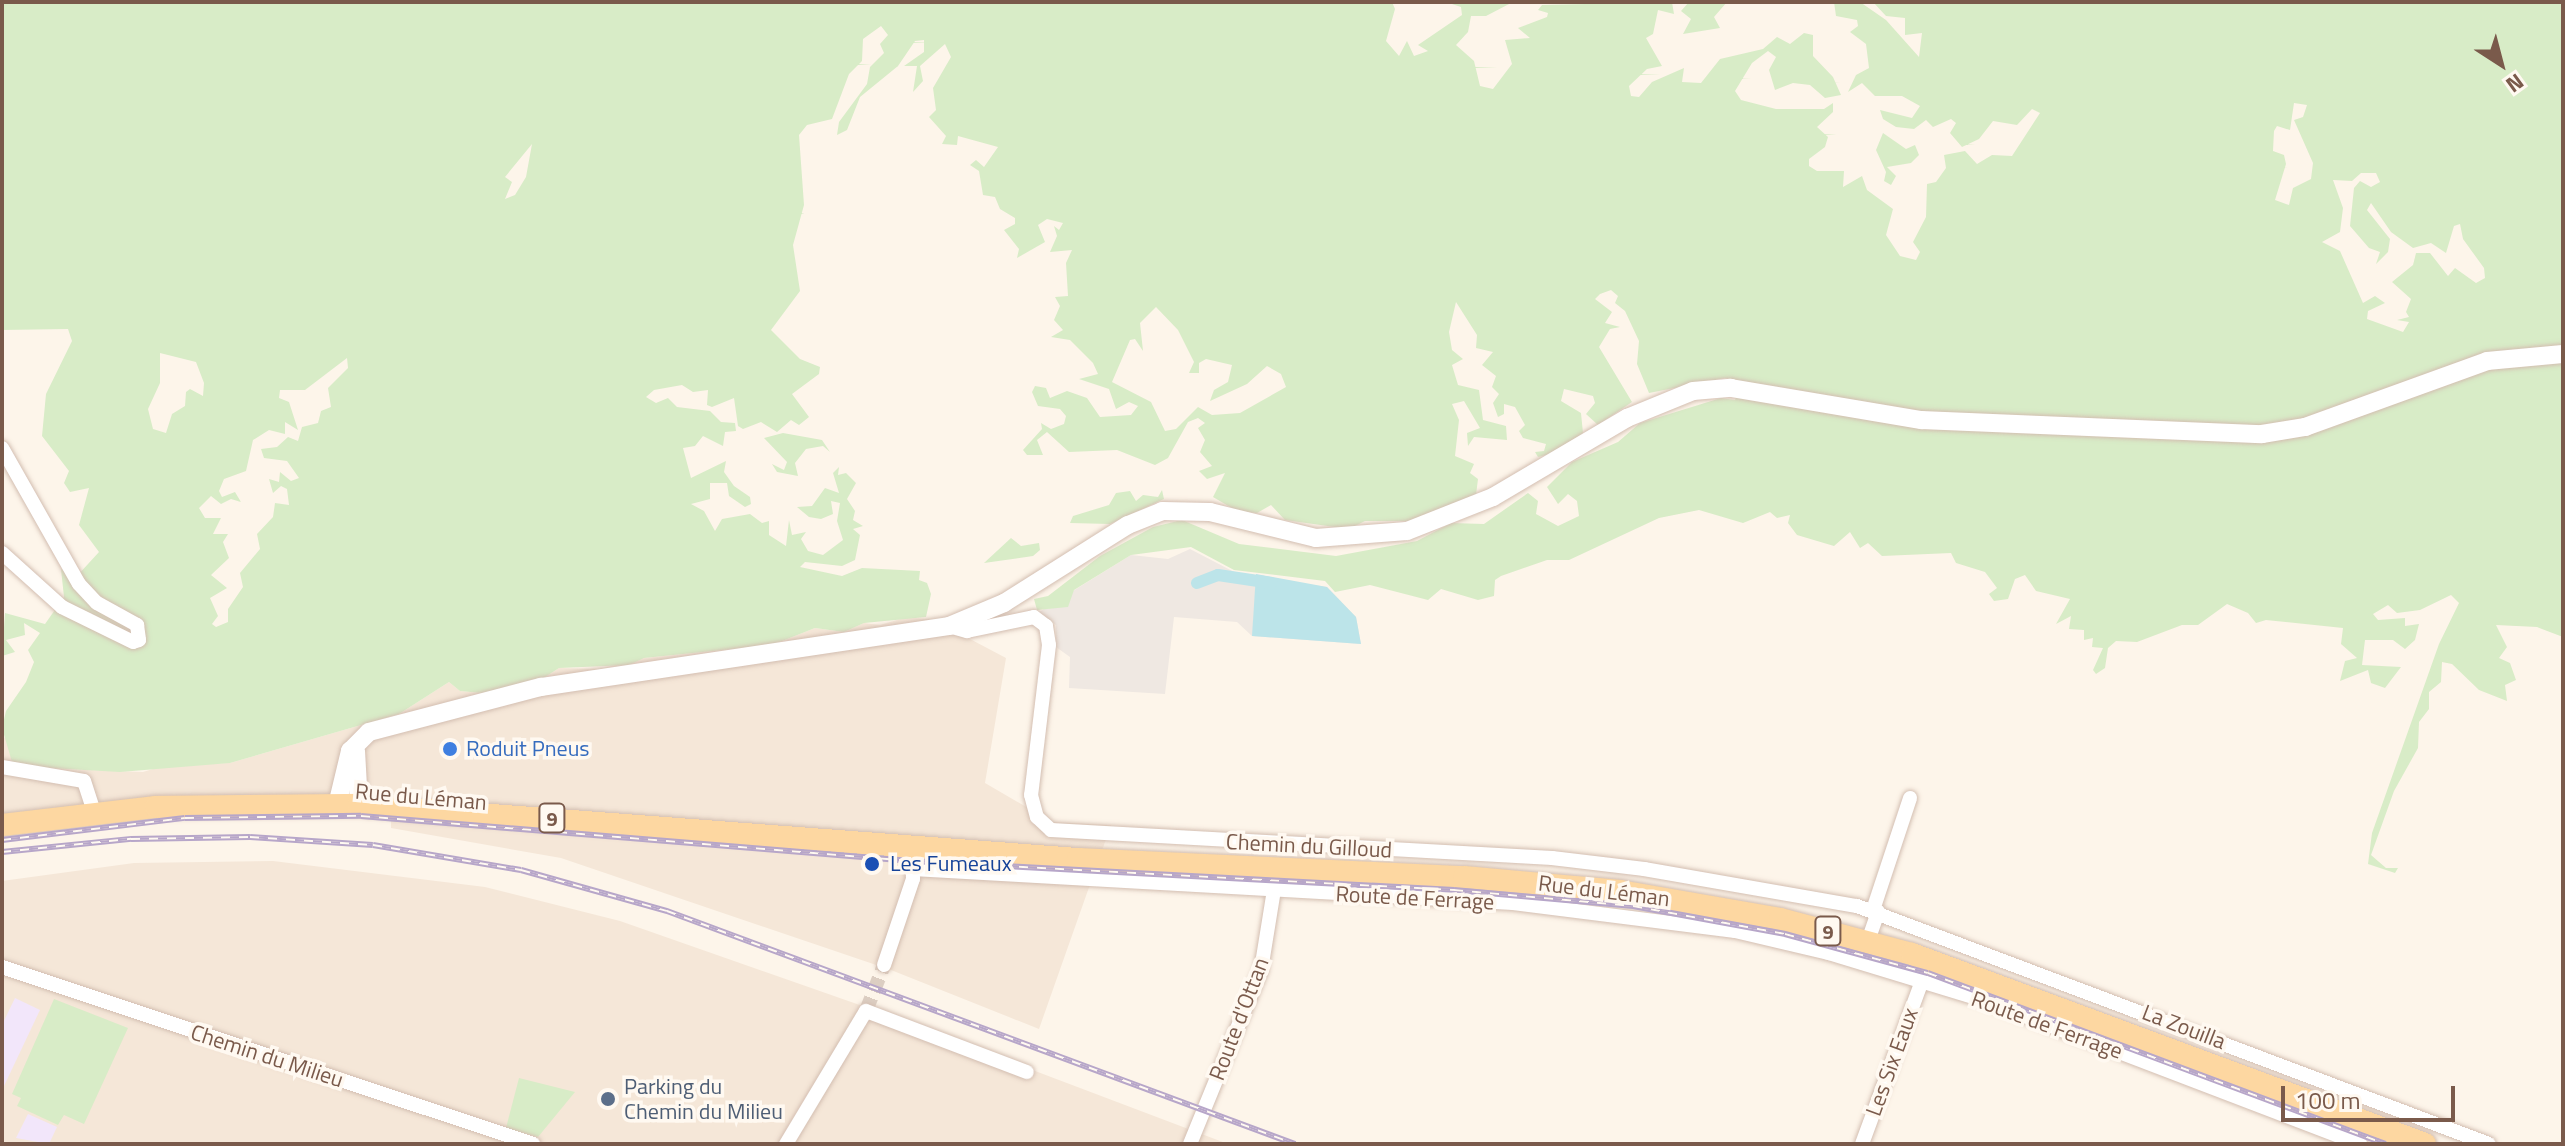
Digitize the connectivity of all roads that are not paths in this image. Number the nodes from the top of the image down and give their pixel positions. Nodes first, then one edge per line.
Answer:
1 (2563, 354) edge
2 (2, 448) edge
3 (2, 553) edge
4 (949, 626) junction
5 (2, 767) edge
6 (349, 798) junction
7 (1910, 798) dead end
8 (96, 811) junction
9 (2, 825) edge
10 (912, 858) junction
11 (1274, 890) junction
12 (1876, 911) junction
13 (1868, 941) junction
14 (884, 965) tunnel mouth
15 (2, 967) edge
16 (1922, 981) junction
17 (1027, 1072) dead end
18 (533, 1144) edge
19 (786, 1144) edge
20 (1190, 1144) edge
21 (1862, 1144) edge
22 (2360, 1144) edge
23 (2425, 1144) edge
24 (2489, 1144) edge

1 - 4 street
2 - 3 street
4 - 6 street
4 - 12 street, Chemin du Gilloud
5 - 8 street
6 - 8 main road, Rue du Léman / 9
6 - 10 main road, Rue du Léman / 9
7 - 12 street
8 - 9 main road, Rue du Léman / 9
10 - 11 street, Route de Ferrage
10 - 13 main road, Rue du Léman / 9
10 - 14 street
11 - 16 street, Route de Ferrage
11 - 20 street, Route d'Ottan
12 - 13 street
12 - 24 street, La Zouilla
13 - 23 main road, Rue du Léman / 9
15 - 18 street, Chemin du Milieu
16 - 21 street, Les Six Eaux
16 - 22 street, Route de Ferrage
17 - 19 street

